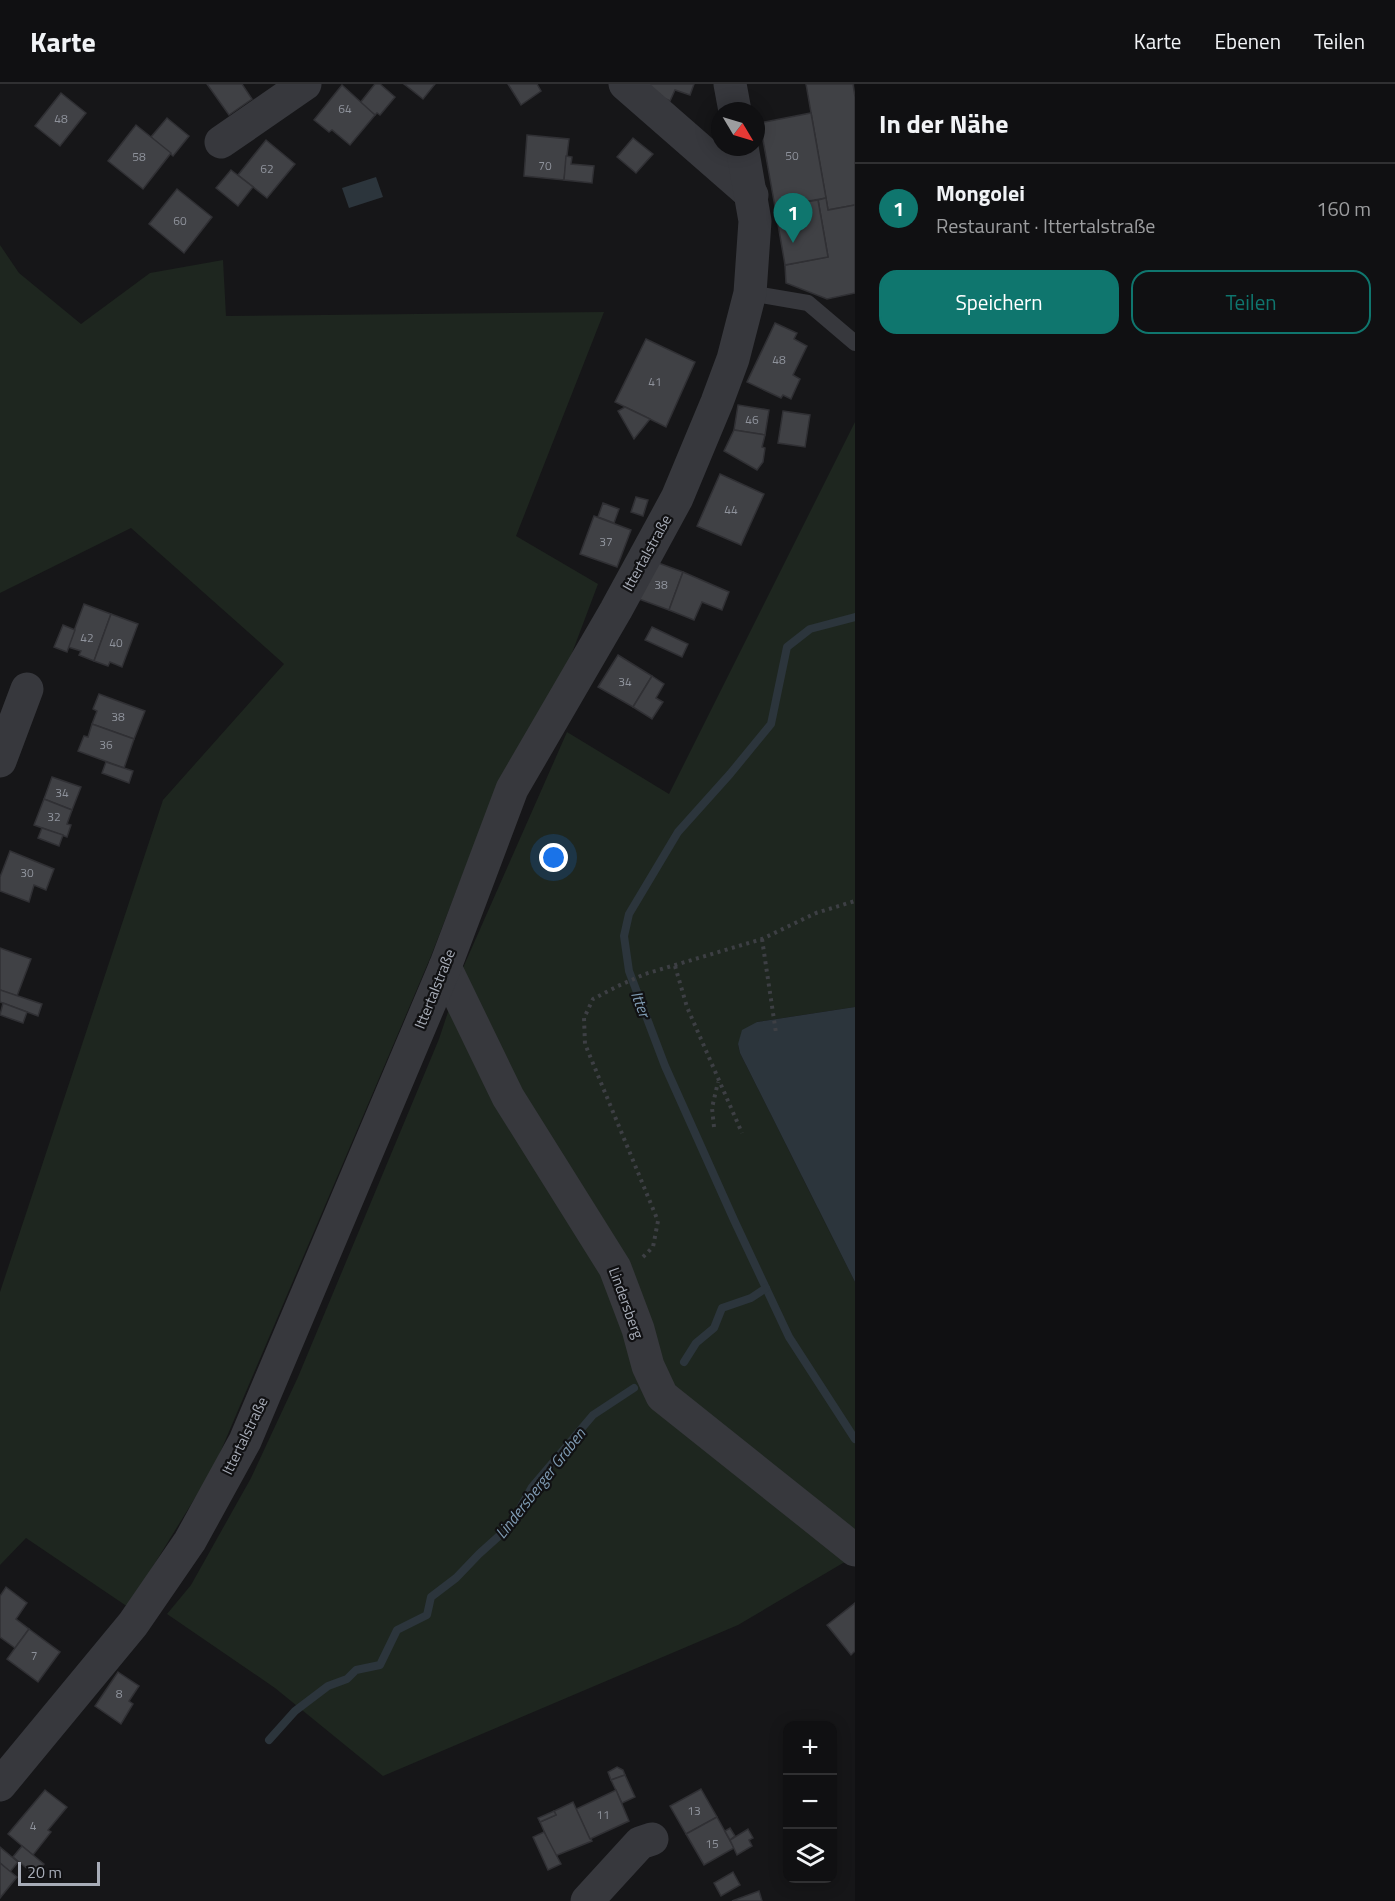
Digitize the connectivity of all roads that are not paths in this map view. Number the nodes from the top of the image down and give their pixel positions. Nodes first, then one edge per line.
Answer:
1 (304, 84) edge
2 (625, 84) edge
3 (730, 84) edge
4 (733, 102) edge
5 (221, 142) dead end
6 (744, 156) edge
7 (752, 195) junction
8 (750, 293) junction
9 (855, 343) edge
10 (27, 689) dead end
11 (0, 761) edge
12 (445, 967) junction
13 (855, 1550) edge
14 (0, 1785) edge
15 (652, 1839) dead end
16 (587, 1901) edge

1 - 5 street
2 - 7 street
3 - 4 street
6 - 7 street, Ittertalstraße
7 - 8 street, Ittertalstraße
8 - 9 lane
8 - 12 street, Ittertalstraße
10 - 11 street
12 - 13 street, Lindersberg
12 - 14 street, Ittertalstraße
15 - 16 street

